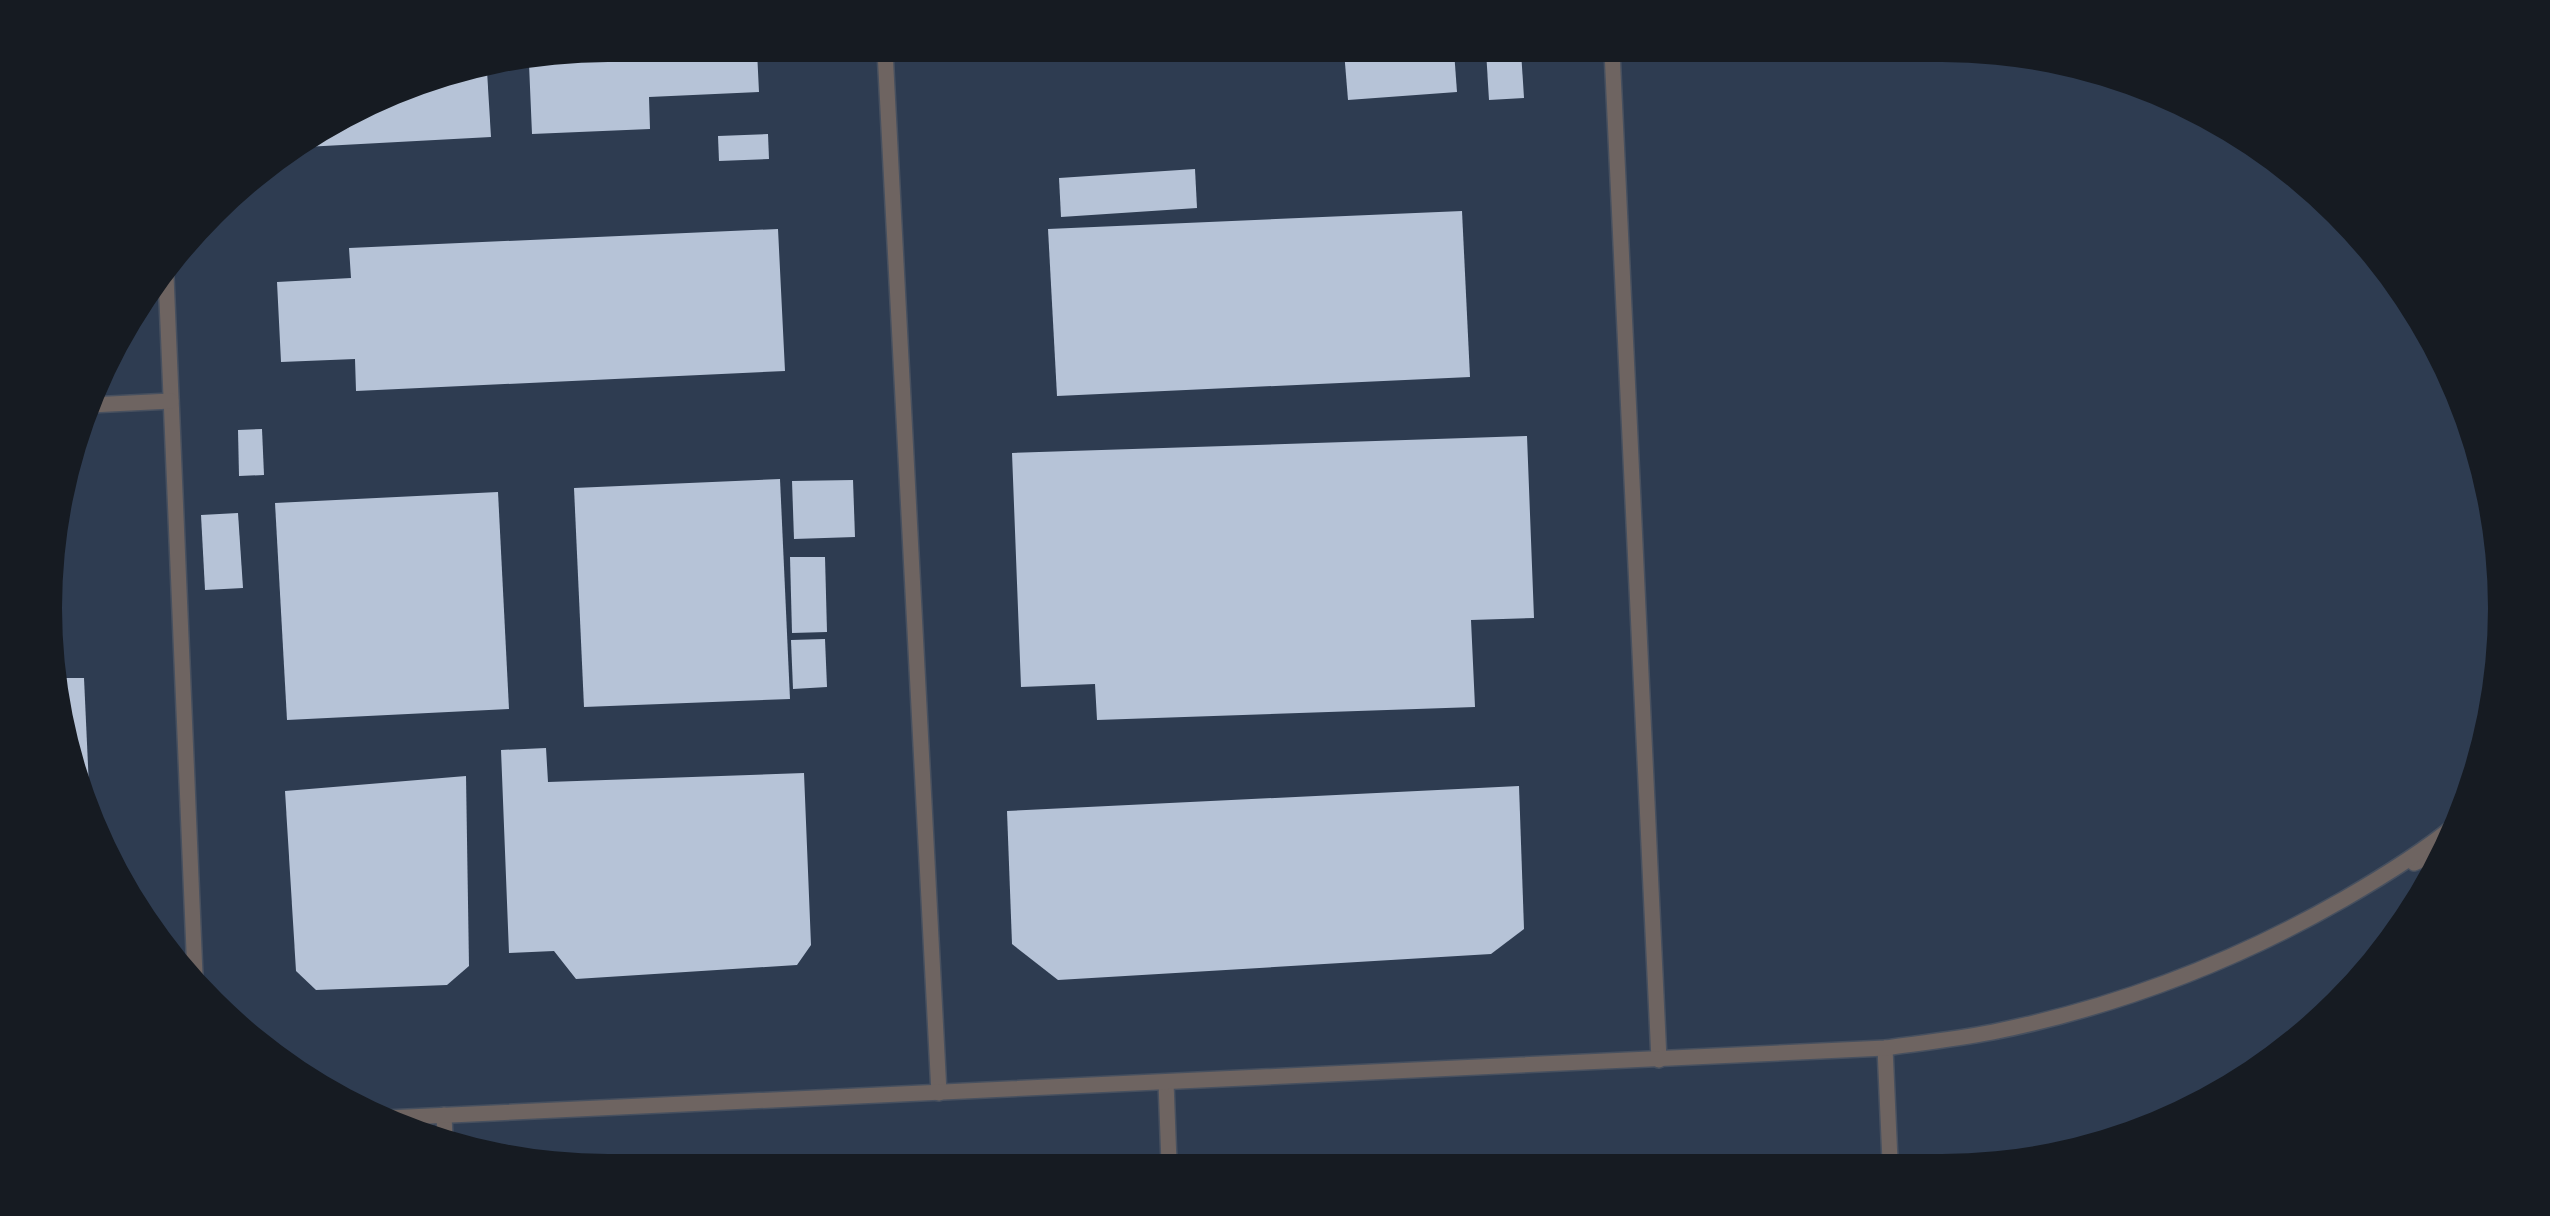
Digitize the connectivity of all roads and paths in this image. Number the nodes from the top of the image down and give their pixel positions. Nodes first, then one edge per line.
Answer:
1 (886, 62) edge
2 (1613, 62) edge
3 (166, 286) edge
4 (171, 401) junction
5 (101, 404) edge
6 (2437, 838) edge
7 (2428, 857) edge
8 (2394, 870) junction
9 (195, 965) edge
10 (1885, 1048) junction
11 (1659, 1060) junction
12 (1166, 1082) junction
13 (939, 1093) junction
14 (444, 1115) junction
15 (409, 1117) edge
16 (445, 1129) edge
17 (1169, 1154) edge
18 (1890, 1154) edge

1 - 13 lane
2 - 11 lane
3 - 4 lane
4 - 5 lane
4 - 9 lane
6 - 8 lane
7 - 8 lane
8 - 10 lane
10 - 11 lane
10 - 18 lane
11 - 12 lane
12 - 13 lane
12 - 17 lane
13 - 14 lane
14 - 15 lane
14 - 16 lane

